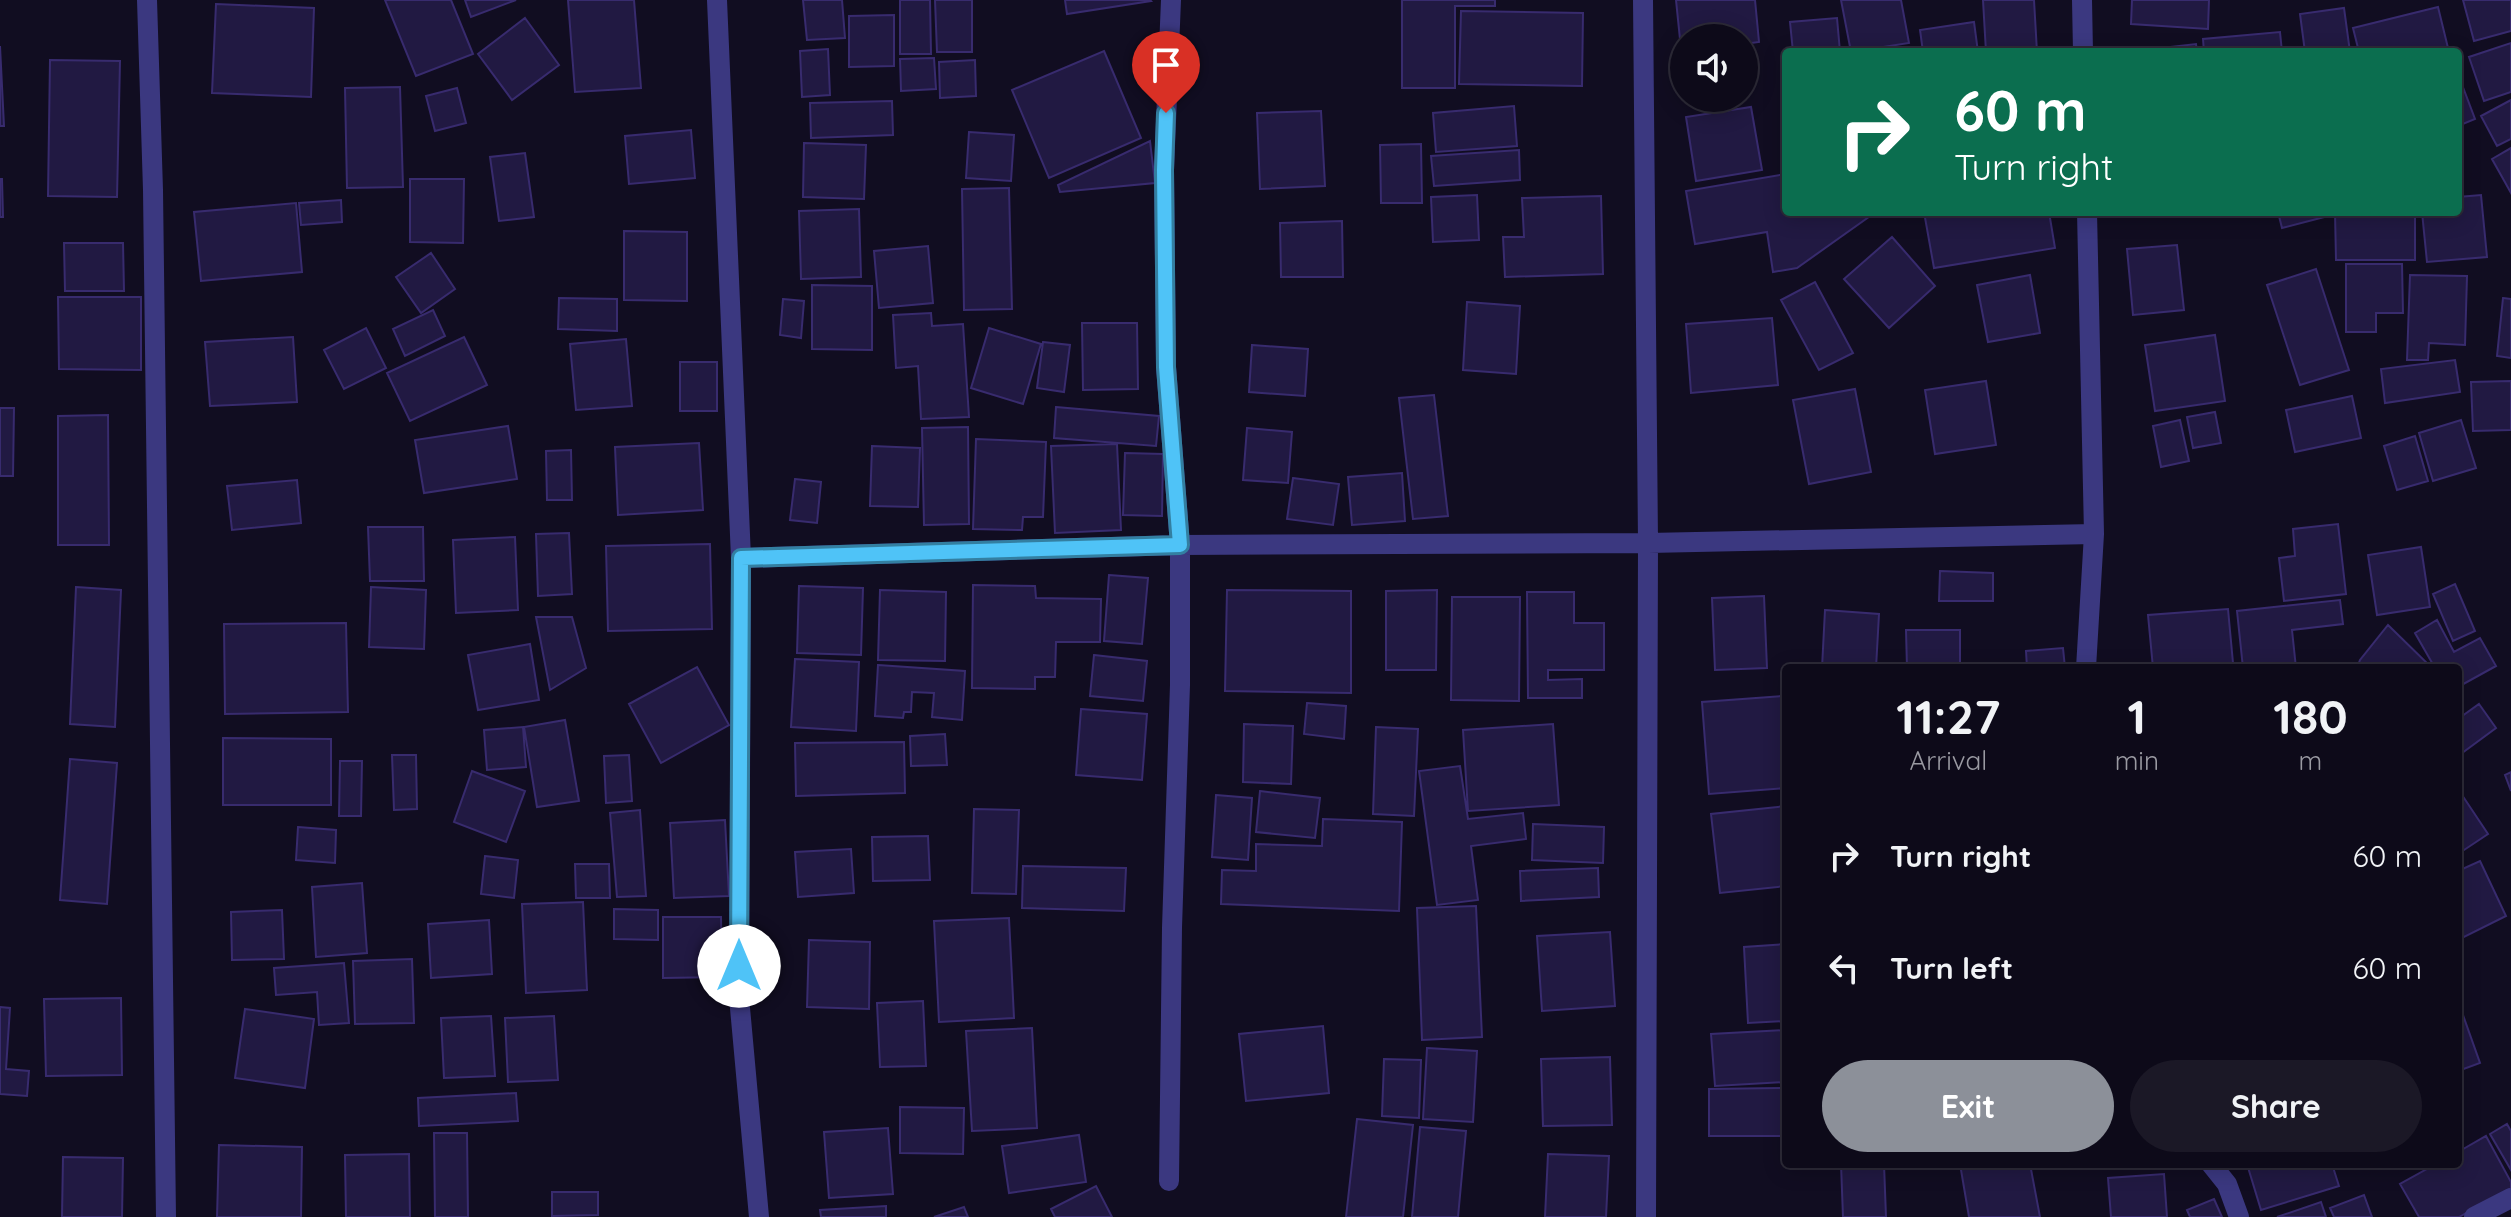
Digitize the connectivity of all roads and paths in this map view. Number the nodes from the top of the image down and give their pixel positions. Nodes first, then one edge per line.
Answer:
1 (147, 0) edge
2 (717, 0) edge
3 (1171, 0) edge
4 (1643, 0) edge
5 (2082, 0) edge
6 (2083, 48) edge
7 (2087, 216) edge
8 (2094, 534) junction
9 (1648, 543) junction
10 (1180, 545) junction
11 (741, 558) junction
12 (2086, 664) edge
13 (2214, 1168) edge
14 (1169, 1181) dead end
15 (2511, 1198) edge
16 (166, 1217) edge
17 (759, 1217) edge
18 (1646, 1217) edge
19 (2239, 1217) edge
20 (2474, 1217) edge

1 - 16 street
2 - 11 street
3 - 10 street
4 - 9 street
5 - 6 street
7 - 8 street
8 - 9 street
8 - 12 street
9 - 10 street
9 - 18 street
10 - 11 street
10 - 14 street
11 - 17 street
13 - 19 street
15 - 20 street

